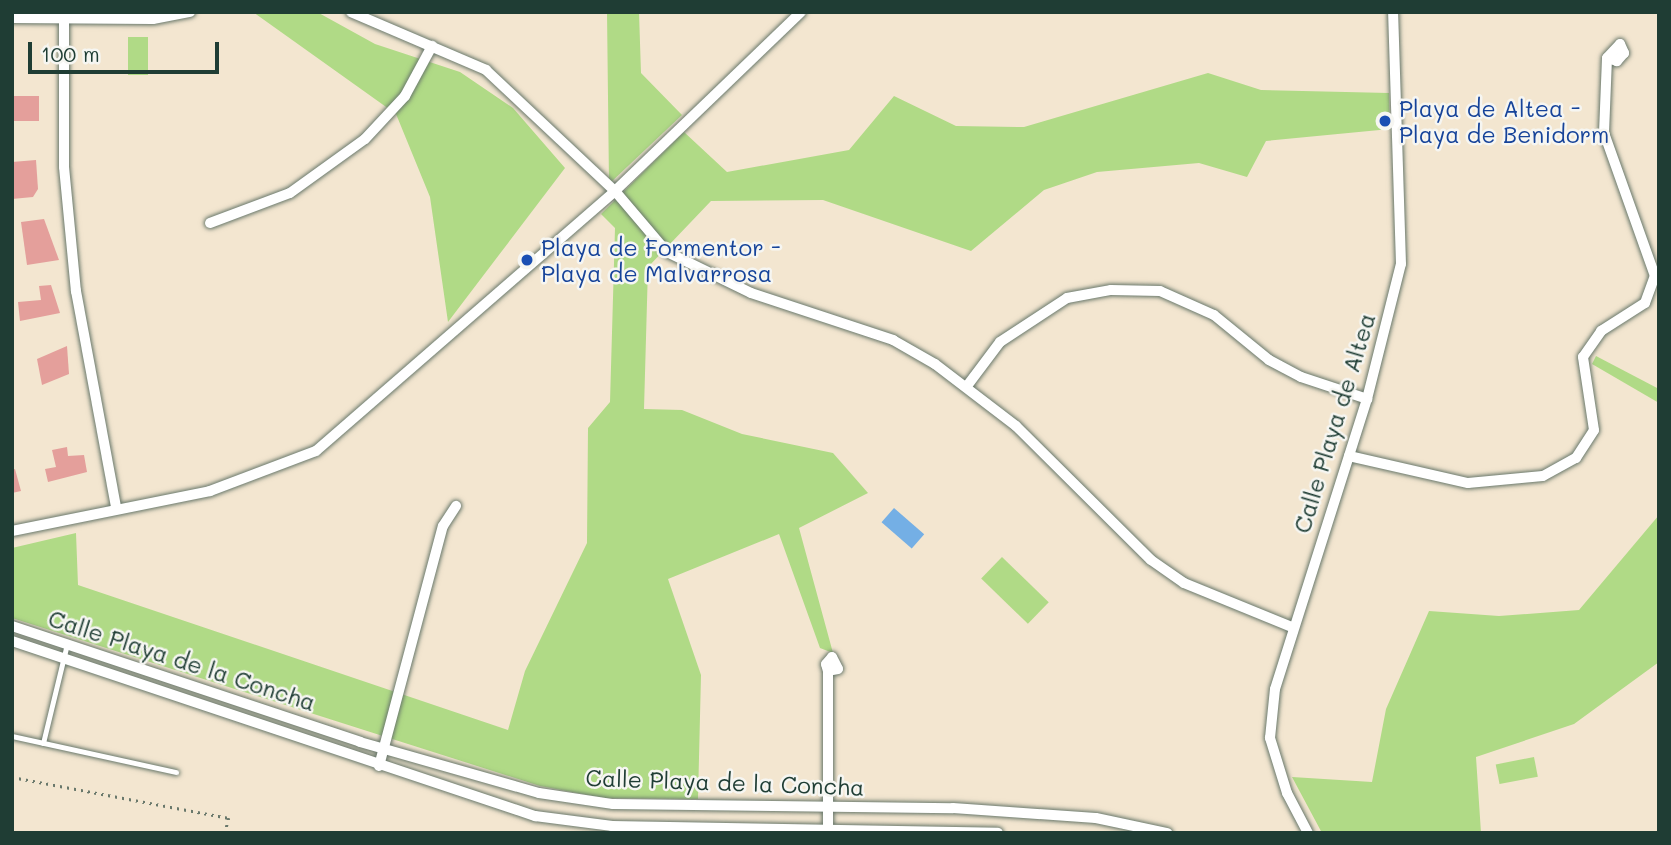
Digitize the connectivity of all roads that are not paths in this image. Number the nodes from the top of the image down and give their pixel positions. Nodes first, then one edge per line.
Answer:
1 (190, 12) edge
2 (351, 12) edge
3 (801, 12) edge
4 (1393, 12) edge
5 (12, 18) edge
6 (64, 20) junction
7 (432, 46) junction
8 (1606, 58) dead end
9 (615, 191) junction
10 (210, 223) dead end
11 (967, 386) junction
12 (1367, 399) junction
13 (1349, 456) junction
14 (116, 506) junction
15 (456, 506) dead end
16 (12, 531) edge
17 (12, 626) edge
18 (1292, 627) junction
19 (12, 641) edge
20 (67, 643) junction
21 (64, 656) junction
22 (828, 671) dead end
23 (12, 736) edge
24 (43, 743) junction
25 (384, 749) junction
26 (379, 766) junction
27 (176, 772) dead end
28 (827, 807) junction
29 (828, 828) junction
30 (998, 833) edge
31 (1167, 833) edge
32 (1308, 833) edge

1 - 6 street
2 - 7 street
3 - 9 street
4 - 12 street, Calle Playa de Altea
5 - 6 street
6 - 14 street
7 - 9 street
7 - 10 street
8 - 13 street
9 - 11 street
9 - 14 street
11 - 12 street
11 - 18 street
12 - 13 street, Calle Playa de Altea
13 - 18 street, Calle Playa de Altea
14 - 16 street
15 - 25 street
17 - 20 street, Calle Playa de la Concha
18 - 32 street, Calle Playa de Altea
19 - 21 street, Calle Playa de la Concha
20 - 21 lane
20 - 25 street, Calle Playa de la Concha
21 - 24 lane
21 - 26 street, Calle Playa de la Concha
22 - 28 street
23 - 24 lane
24 - 27 lane
25 - 26 street
25 - 28 street, Calle Playa de la Concha
26 - 29 street, Calle Playa de la Concha
28 - 29 street
28 - 31 street, Calle Playa de la Concha
29 - 30 street, Calle Playa de la Concha

